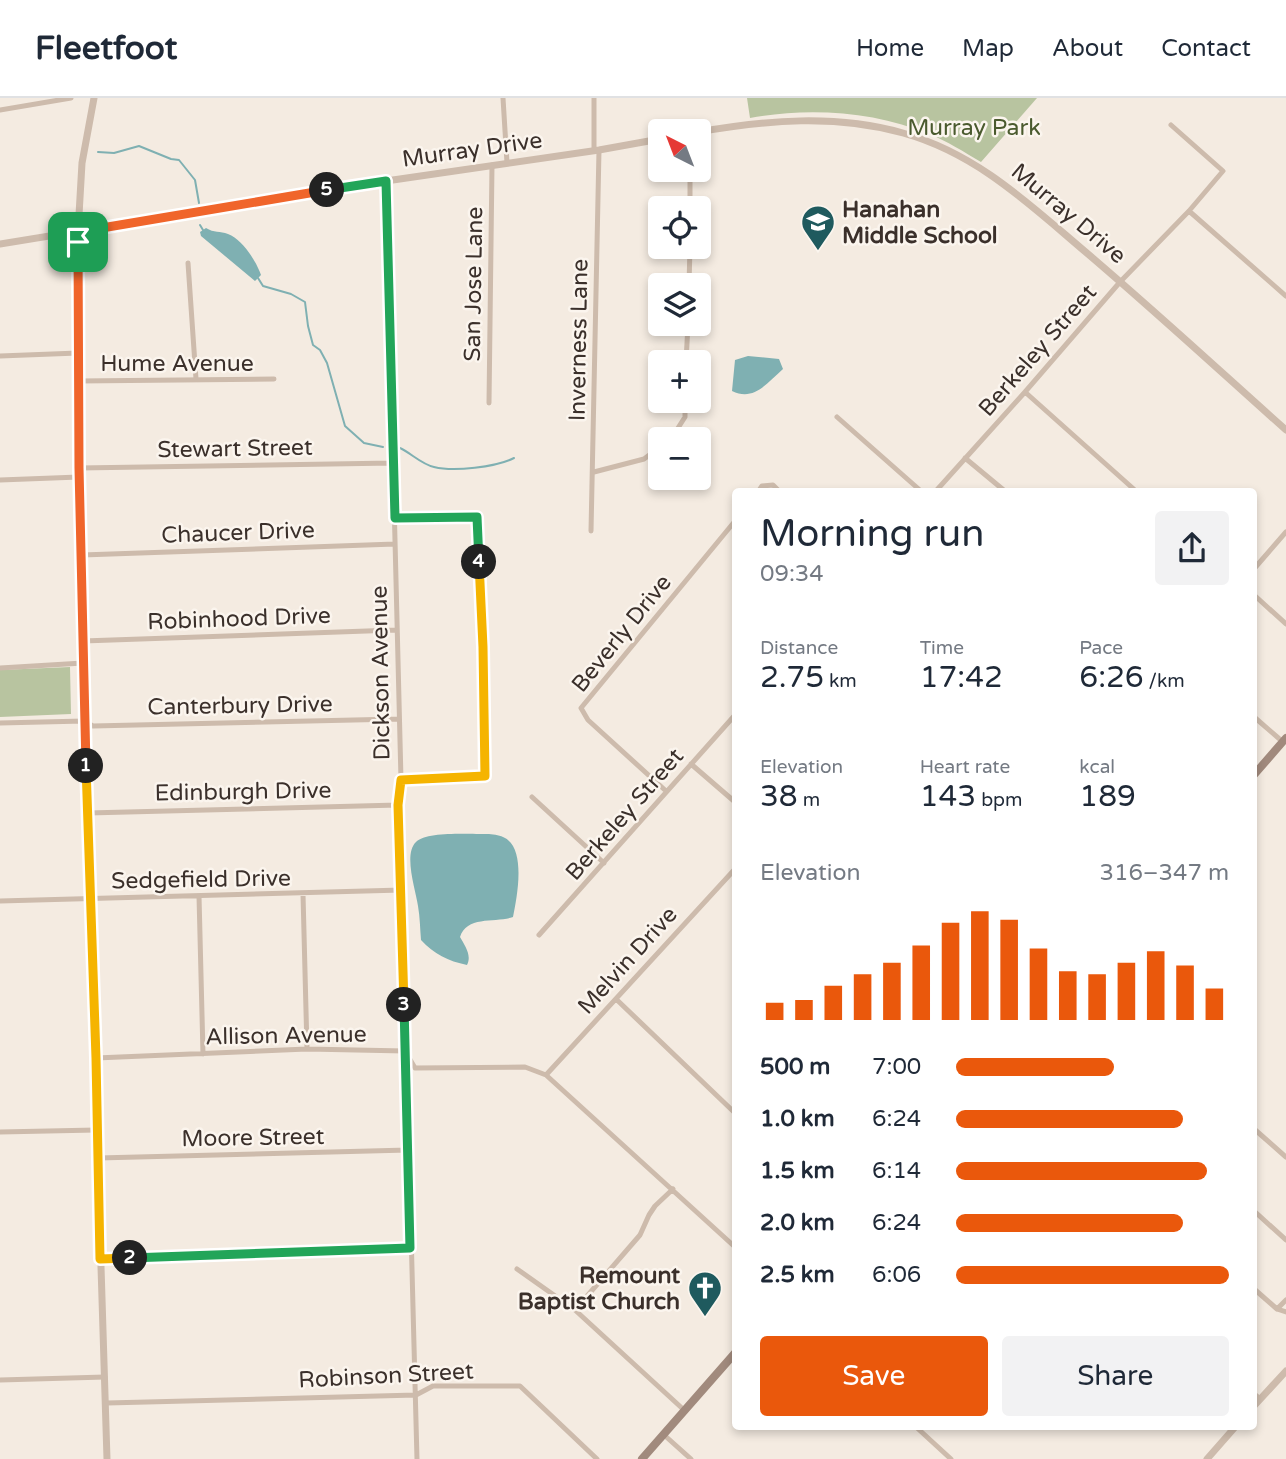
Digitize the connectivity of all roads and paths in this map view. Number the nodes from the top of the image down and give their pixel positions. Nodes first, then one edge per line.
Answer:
1 (71, 98) edge
2 (94, 98) edge
3 (503, 98) edge
4 (594, 98) edge
5 (0, 110) edge
6 (1171, 125) dead end
7 (711, 130) edge
8 (648, 141) edge
9 (596, 150) junction
10 (507, 163) junction
11 (492, 165) junction
12 (386, 181) junction
13 (1189, 211) junction
14 (78, 232) junction
15 (0, 244) edge
16 (188, 263) dead end
17 (1120, 282) junction
18 (1286, 296) edge
19 (78, 353) junction
20 (0, 356) edge
21 (196, 379) junction
22 (274, 379) dead end
23 (79, 381) junction
24 (1025, 392) junction
25 (489, 403) dead end
26 (837, 417) dead end
27 (1286, 430) edge
28 (648, 457) edge
29 (965, 458) junction
30 (393, 463) junction
31 (79, 468) junction
32 (594, 472) junction
33 (79, 477) junction
34 (0, 480) edge
35 (761, 488) edge
36 (776, 488) edge
37 (917, 488) edge
38 (938, 488) edge
39 (1001, 488) edge
40 (1133, 488) edge
41 (395, 518) junction
42 (732, 525) edge
43 (591, 531) dead end
44 (1286, 532) edge
45 (395, 544) junction
46 (82, 555) junction
47 (1257, 565) edge
48 (1257, 598) edge
49 (1286, 624) edge
50 (396, 629) junction
51 (83, 641) junction
52 (83, 663) junction
53 (0, 668) edge
54 (732, 718) edge
55 (398, 719) junction
56 (1257, 719) edge
57 (84, 721) junction
58 (0, 723) edge
59 (1284, 740) edge
60 (691, 764) junction
61 (1257, 770) edge
62 (401, 780) junction
63 (666, 791) junction
64 (532, 797) dead end
65 (732, 799) edge
66 (398, 805) junction
67 (88, 813) junction
68 (604, 863) junction
69 (732, 872) edge
70 (402, 890) junction
71 (303, 894) junction
72 (199, 896) junction
73 (90, 899) junction
74 (0, 901) edge
75 (539, 935) dead end
76 (616, 999) junction
77 (307, 1049) junction
78 (405, 1051) junction
79 (203, 1054) junction
80 (96, 1058) junction
81 (546, 1075) junction
82 (732, 1110) edge
83 (96, 1130) junction
84 (0, 1132) edge
85 (1257, 1132) edge
86 (408, 1150) junction
87 (1286, 1157) edge
88 (98, 1158) junction
89 (674, 1189) junction
90 (1257, 1214) edge
91 (1286, 1240) edge
92 (732, 1244) edge
93 (410, 1248) junction
94 (100, 1259) junction
95 (517, 1269) dead end
96 (1257, 1292) edge
97 (1286, 1300) edge
98 (1277, 1309) junction
99 (575, 1310) junction
100 (1286, 1312) edge
101 (732, 1356) edge
102 (1285, 1374) edge
103 (105, 1377) junction
104 (0, 1380) edge
105 (416, 1395) junction
106 (1257, 1396) edge
107 (1260, 1399) junction
108 (1257, 1402) edge
109 (107, 1403) junction
110 (684, 1410) junction
111 (919, 1430) edge
112 (1232, 1430) edge
113 (663, 1434) junction
114 (107, 1459) edge
115 (416, 1459) edge
116 (597, 1459) edge
117 (642, 1459) edge
118 (691, 1459) edge
119 (951, 1459) edge
120 (1207, 1459) edge

1 - 5 street
2 - 14 street
3 - 10 street
4 - 9 street, Inverness Lane
6 - 13 street, Berkeley Street
7 - 17 street, Murray Drive
8 - 9 street, Murray Drive
9 - 10 street, Murray Drive
9 - 32 street, Inverness Lane
10 - 11 street, Murray Drive
11 - 12 street, Murray Drive
11 - 25 street, San Jose Lane
12 - 14 street, Murray Drive
12 - 30 street, Dickson Avenue
13 - 17 street, Berkeley Street
13 - 18 street
14 - 15 street, Murray Drive
14 - 19 street
16 - 21 street
17 - 24 street, Berkeley Street
17 - 27 street, Murray Drive
19 - 20 street
19 - 23 street
21 - 22 street, Hume Avenue
21 - 23 street, Hume Avenue
23 - 31 street
24 - 29 street, Berkeley Street
24 - 40 street
26 - 37 street
28 - 32 street
29 - 38 street, Berkeley Street
29 - 39 street
30 - 31 street, Stewart Street
30 - 41 street, Dickson Avenue
31 - 33 street
32 - 43 street, Inverness Lane
33 - 34 street
33 - 46 street
35 - 36 street
41 - 45 street, Dickson Avenue
41 - 62 street
42 - 63 street, Beverly Drive
44 - 47 street
45 - 46 street, Chaucer Drive
45 - 50 street, Dickson Avenue
46 - 51 street
48 - 49 street
50 - 51 street, Robinhood Drive
50 - 55 street, Dickson Avenue
51 - 52 street
52 - 53 street
52 - 57 street
54 - 60 street, Berkeley Street
55 - 57 street, Canterbury Drive
55 - 62 street, Dickson Avenue
56 - 59 street
57 - 58 street, Canterbury Drive
57 - 67 street
59 - 61 main road
60 - 63 street, Berkeley Street
60 - 65 street
62 - 66 street, Dickson Avenue
63 - 68 street, Berkeley Street
64 - 68 street
66 - 67 street, Edinburgh Drive
66 - 70 street, Dickson Avenue
67 - 73 street
68 - 75 street, Berkeley Street
69 - 76 street, Melvin Drive
70 - 71 street, Sedgefield Drive
70 - 78 street, Dickson Avenue
71 - 72 street, Sedgefield Drive
71 - 77 street
72 - 73 street, Sedgefield Drive
72 - 79 street
73 - 74 street, Sedgefield Drive
73 - 80 street
76 - 81 street, Melvin Drive
76 - 82 street
77 - 78 street, Allison Avenue
77 - 79 street, Allison Avenue
78 - 81 street
78 - 86 street, Dickson Avenue
79 - 80 street, Allison Avenue
80 - 83 street
81 - 89 street
83 - 84 street
83 - 88 street
85 - 87 street
86 - 88 street, Moore Street
86 - 93 street, Dickson Avenue
88 - 94 street
89 - 92 street
89 - 99 street
90 - 91 street
93 - 94 street
93 - 105 street, Dickson Avenue
94 - 103 street
95 - 99 street
96 - 98 street
97 - 98 street
98 - 100 street
99 - 110 street
101 - 110 main road
102 - 107 street
103 - 104 street
103 - 109 street
105 - 109 street, Robinson Street
105 - 115 street, Dickson Avenue
105 - 116 street, Robinson Street
106 - 107 street
107 - 108 street
109 - 114 street
110 - 113 main road
111 - 119 street
112 - 120 street
113 - 117 main road
113 - 118 street

